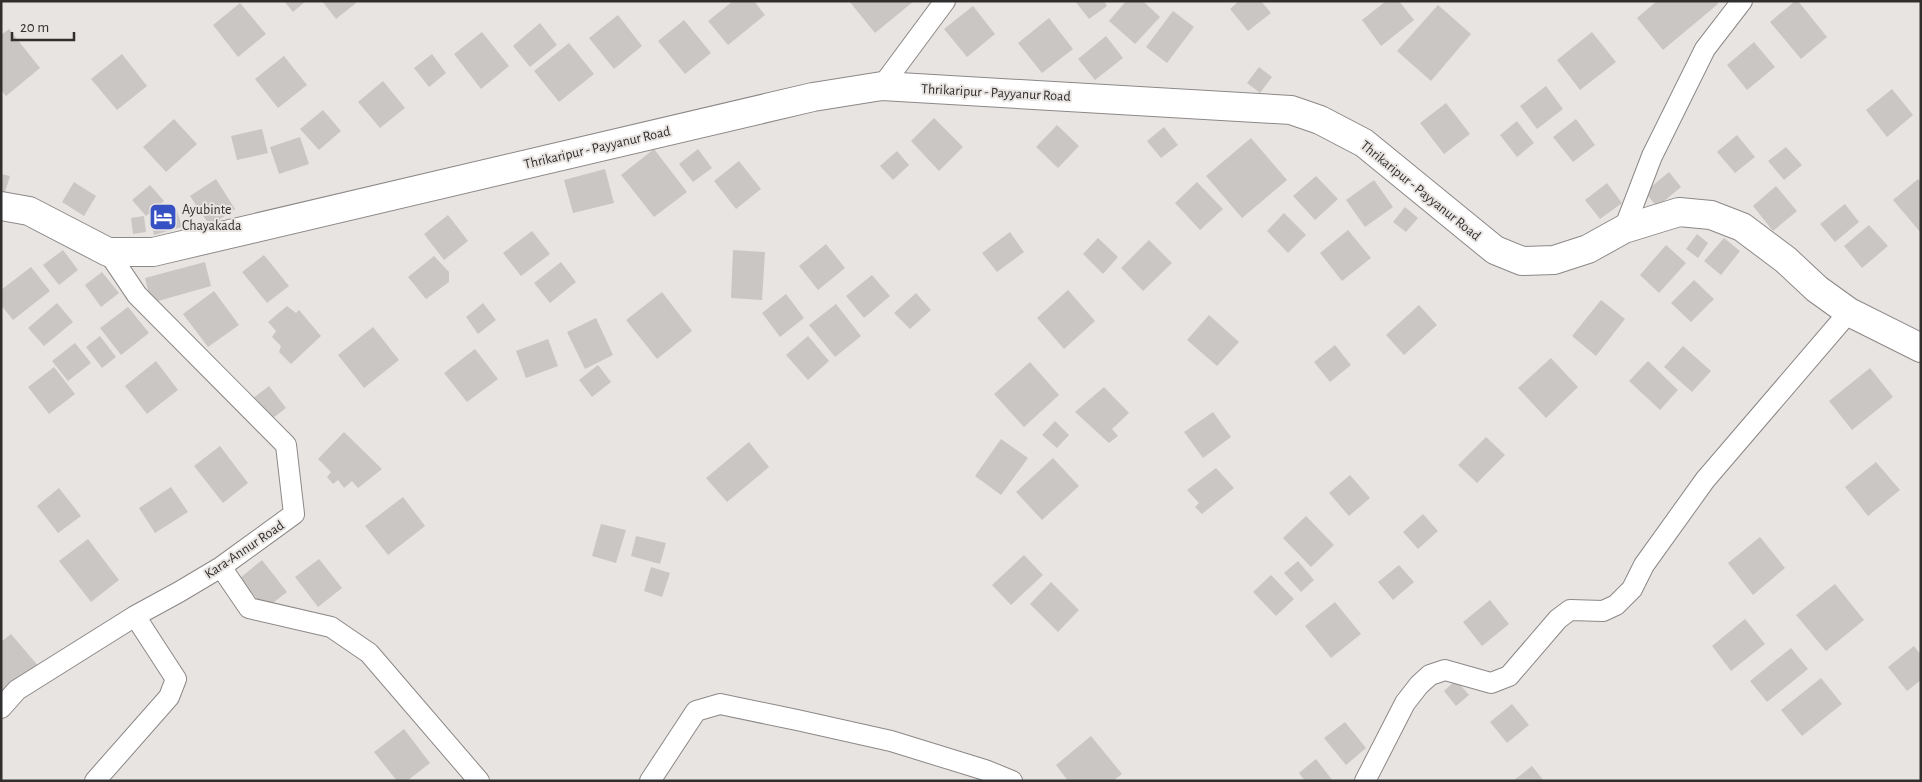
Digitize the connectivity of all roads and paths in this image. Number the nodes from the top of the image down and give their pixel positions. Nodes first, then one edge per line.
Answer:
1 (945, 1) edge
2 (1742, 1) edge
3 (882, 86) junction
4 (1, 206) edge
5 (1624, 229) junction
6 (108, 252) junction
7 (1849, 312) junction
8 (1921, 348) edge
9 (221, 567) junction
10 (135, 616) junction
11 (1, 708) edge
12 (95, 781) edge
13 (479, 781) edge
14 (650, 781) edge
15 (1012, 781) edge
16 (1366, 781) edge

1 - 3 street
2 - 5 street
3 - 5 main road, Thrikaripur - Payyanur Road
3 - 6 main road, Thrikaripur - Payyanur Road
4 - 6 main road, Thrikaripur - Payyanur Road
5 - 7 main road, Thrikaripur - Payyanur Road
6 - 9 street, Kara-Annur Road
7 - 8 main road, Thrikaripur - Payyanur Road
7 - 16 street
9 - 10 street, Kara-Annur Road
9 - 13 street
10 - 11 street, Kara-Annur Road
10 - 12 street
14 - 15 street

